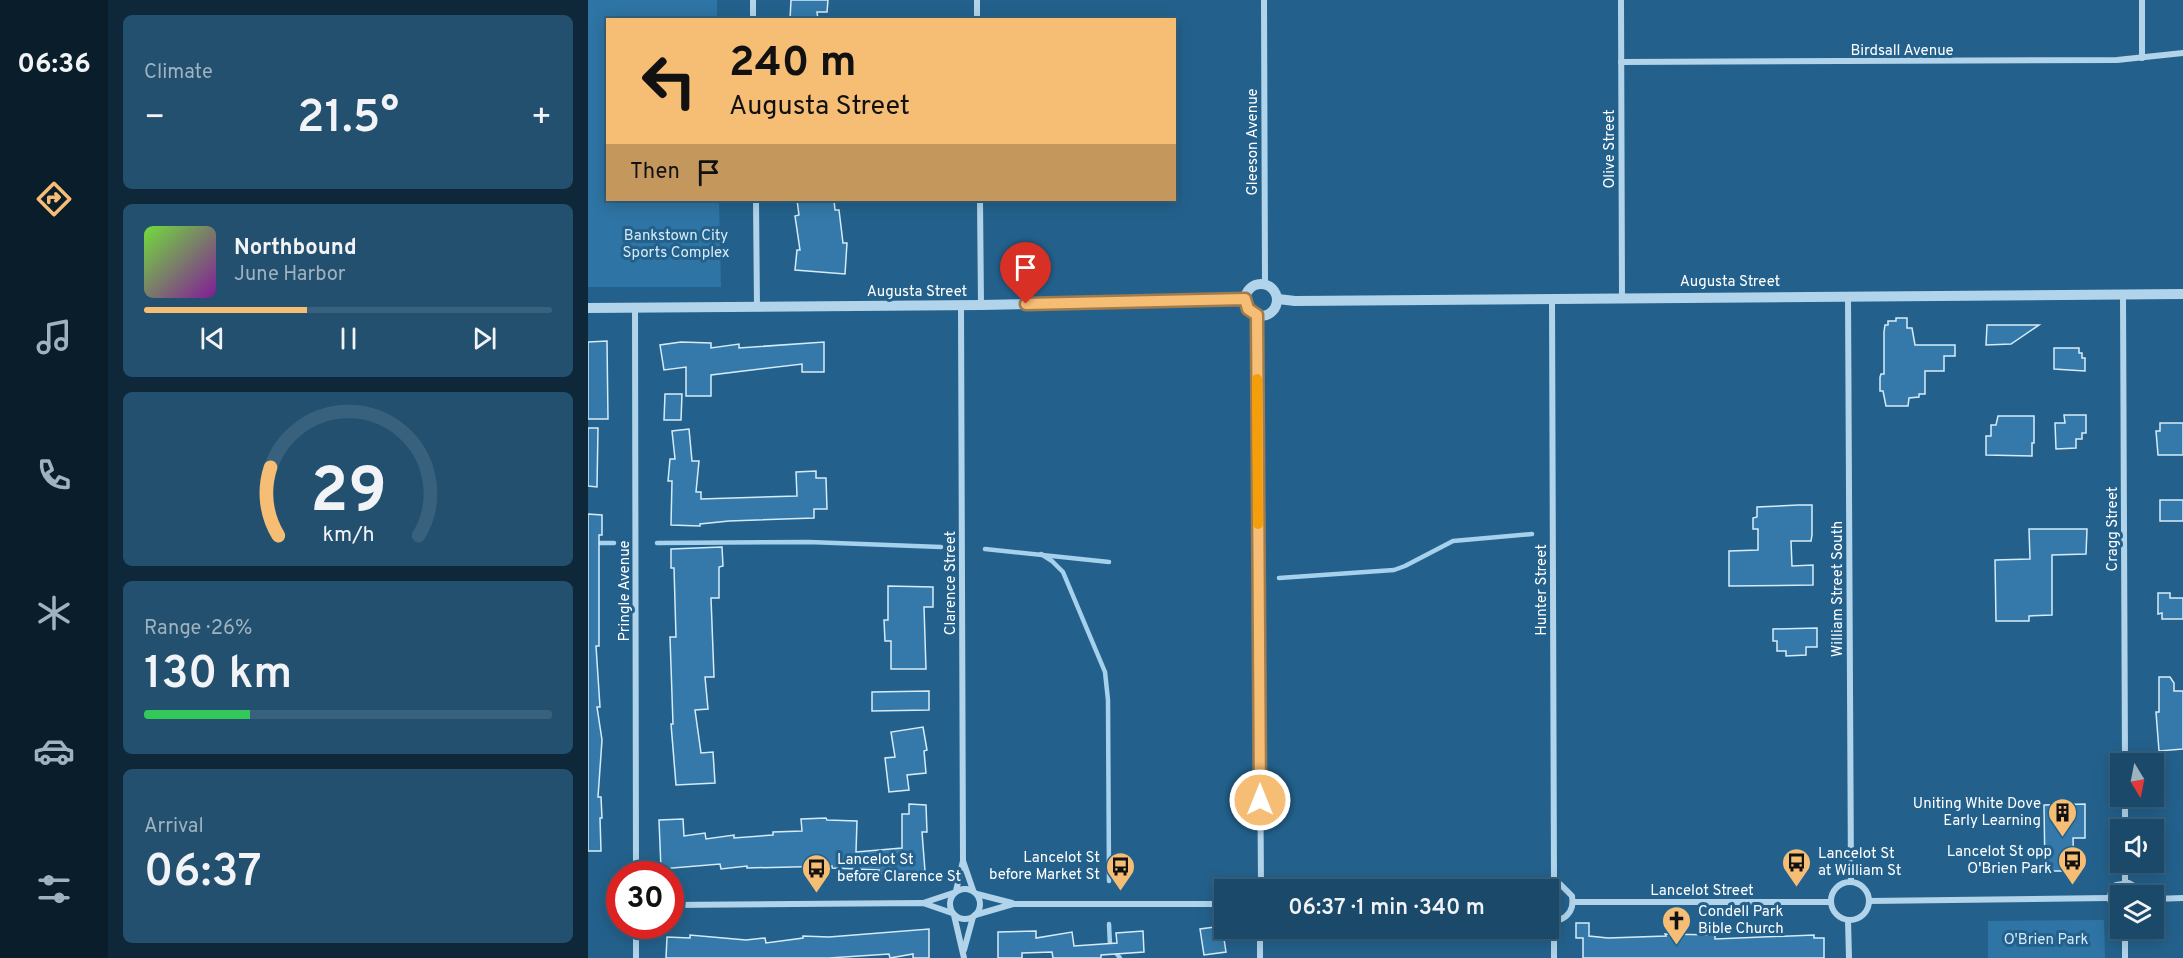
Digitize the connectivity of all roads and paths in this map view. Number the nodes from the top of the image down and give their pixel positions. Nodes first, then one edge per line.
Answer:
1 (753, 0) edge
2 (977, 0) edge
3 (1263, 0) edge
4 (1621, 0) edge
5 (2142, 0) edge
6 (753, 18) edge
7 (977, 18) edge
8 (2183, 53) edge
9 (2142, 58) junction
10 (1621, 62) junction
11 (756, 201) edge
12 (980, 201) edge
13 (1265, 284) junction
14 (2183, 294) edge
15 (2123, 295) junction
16 (1848, 296) junction
17 (1552, 297) junction
18 (1622, 297) junction
19 (1245, 299) junction
20 (1278, 299) junction
21 (981, 305) junction
22 (961, 306) junction
23 (757, 307) junction
24 (588, 308) edge
25 (635, 308) junction
26 (1257, 315) junction
27 (2125, 753) edge
28 (636, 861) edge
29 (963, 861) junction
30 (2125, 873) edge
31 (1261, 879) edge
32 (1554, 879) edge
33 (1851, 882) junction
34 (2125, 882) junction
35 (1559, 884) edge
36 (2132, 885) edge
37 (955, 892) junction
38 (975, 892) junction
39 (2109, 898) joint
40 (2183, 898) edge
41 (2164, 899) edge
42 (1573, 902) junction
43 (1830, 902) junction
44 (1869, 902) junction
45 (923, 903) junction
46 (1013, 904) junction
47 (1214, 904) edge
48 (684, 905) edge
49 (953, 914) junction
50 (974, 916) junction
51 (1559, 918) edge
52 (1848, 921) junction
53 (636, 939) edge
54 (1260, 939) edge
55 (1552, 939) edge
56 (2125, 939) edge
57 (964, 956) edge
58 (636, 958) edge
59 (1260, 958) edge
60 (1554, 958) edge
61 (1849, 958) edge
62 (2125, 958) edge

1 - 6 street
2 - 7 street
3 - 13 street, Gleeson Avenue
4 - 10 street, Olive Street
5 - 9 street
8 - 9 street, Birdsall Avenue
9 - 10 street, Birdsall Avenue
10 - 18 street, Olive Street
11 - 23 street
12 - 21 street
13 - 19 street
13 - 20 street
14 - 15 street, Augusta Street
15 - 16 street, Augusta Street
15 - 27 street, Cragg Street
16 - 18 street, Augusta Street
16 - 33 street, William Street South
17 - 18 street, Augusta Street
17 - 20 street, Augusta Street
17 - 32 street, Hunter Street
19 - 21 street, Augusta Street
19 - 26 street
20 - 26 street
21 - 22 street, Augusta Street
22 - 23 street, Augusta Street
22 - 29 street, Clarence Street
23 - 25 street, Augusta Street
24 - 25 street, Augusta Street
25 - 28 street, Pringle Avenue
26 - 31 street
29 - 37 street, Clarence Street
29 - 38 street, Clarence Street
30 - 34 street
33 - 43 street
33 - 44 street
34 - 36 street
34 - 39 street
35 - 42 street
37 - 38 street
37 - 45 street
37 - 49 street
38 - 46 street
38 - 50 street
39 - 44 street
40 - 41 street
42 - 43 street, Lancelot Street
42 - 51 street
43 - 52 street
44 - 52 street
45 - 48 street
45 - 49 street
46 - 47 street
46 - 50 street
49 - 50 street
49 - 57 street
50 - 57 street
52 - 61 street
53 - 58 street
54 - 59 street
55 - 60 street
56 - 62 street

